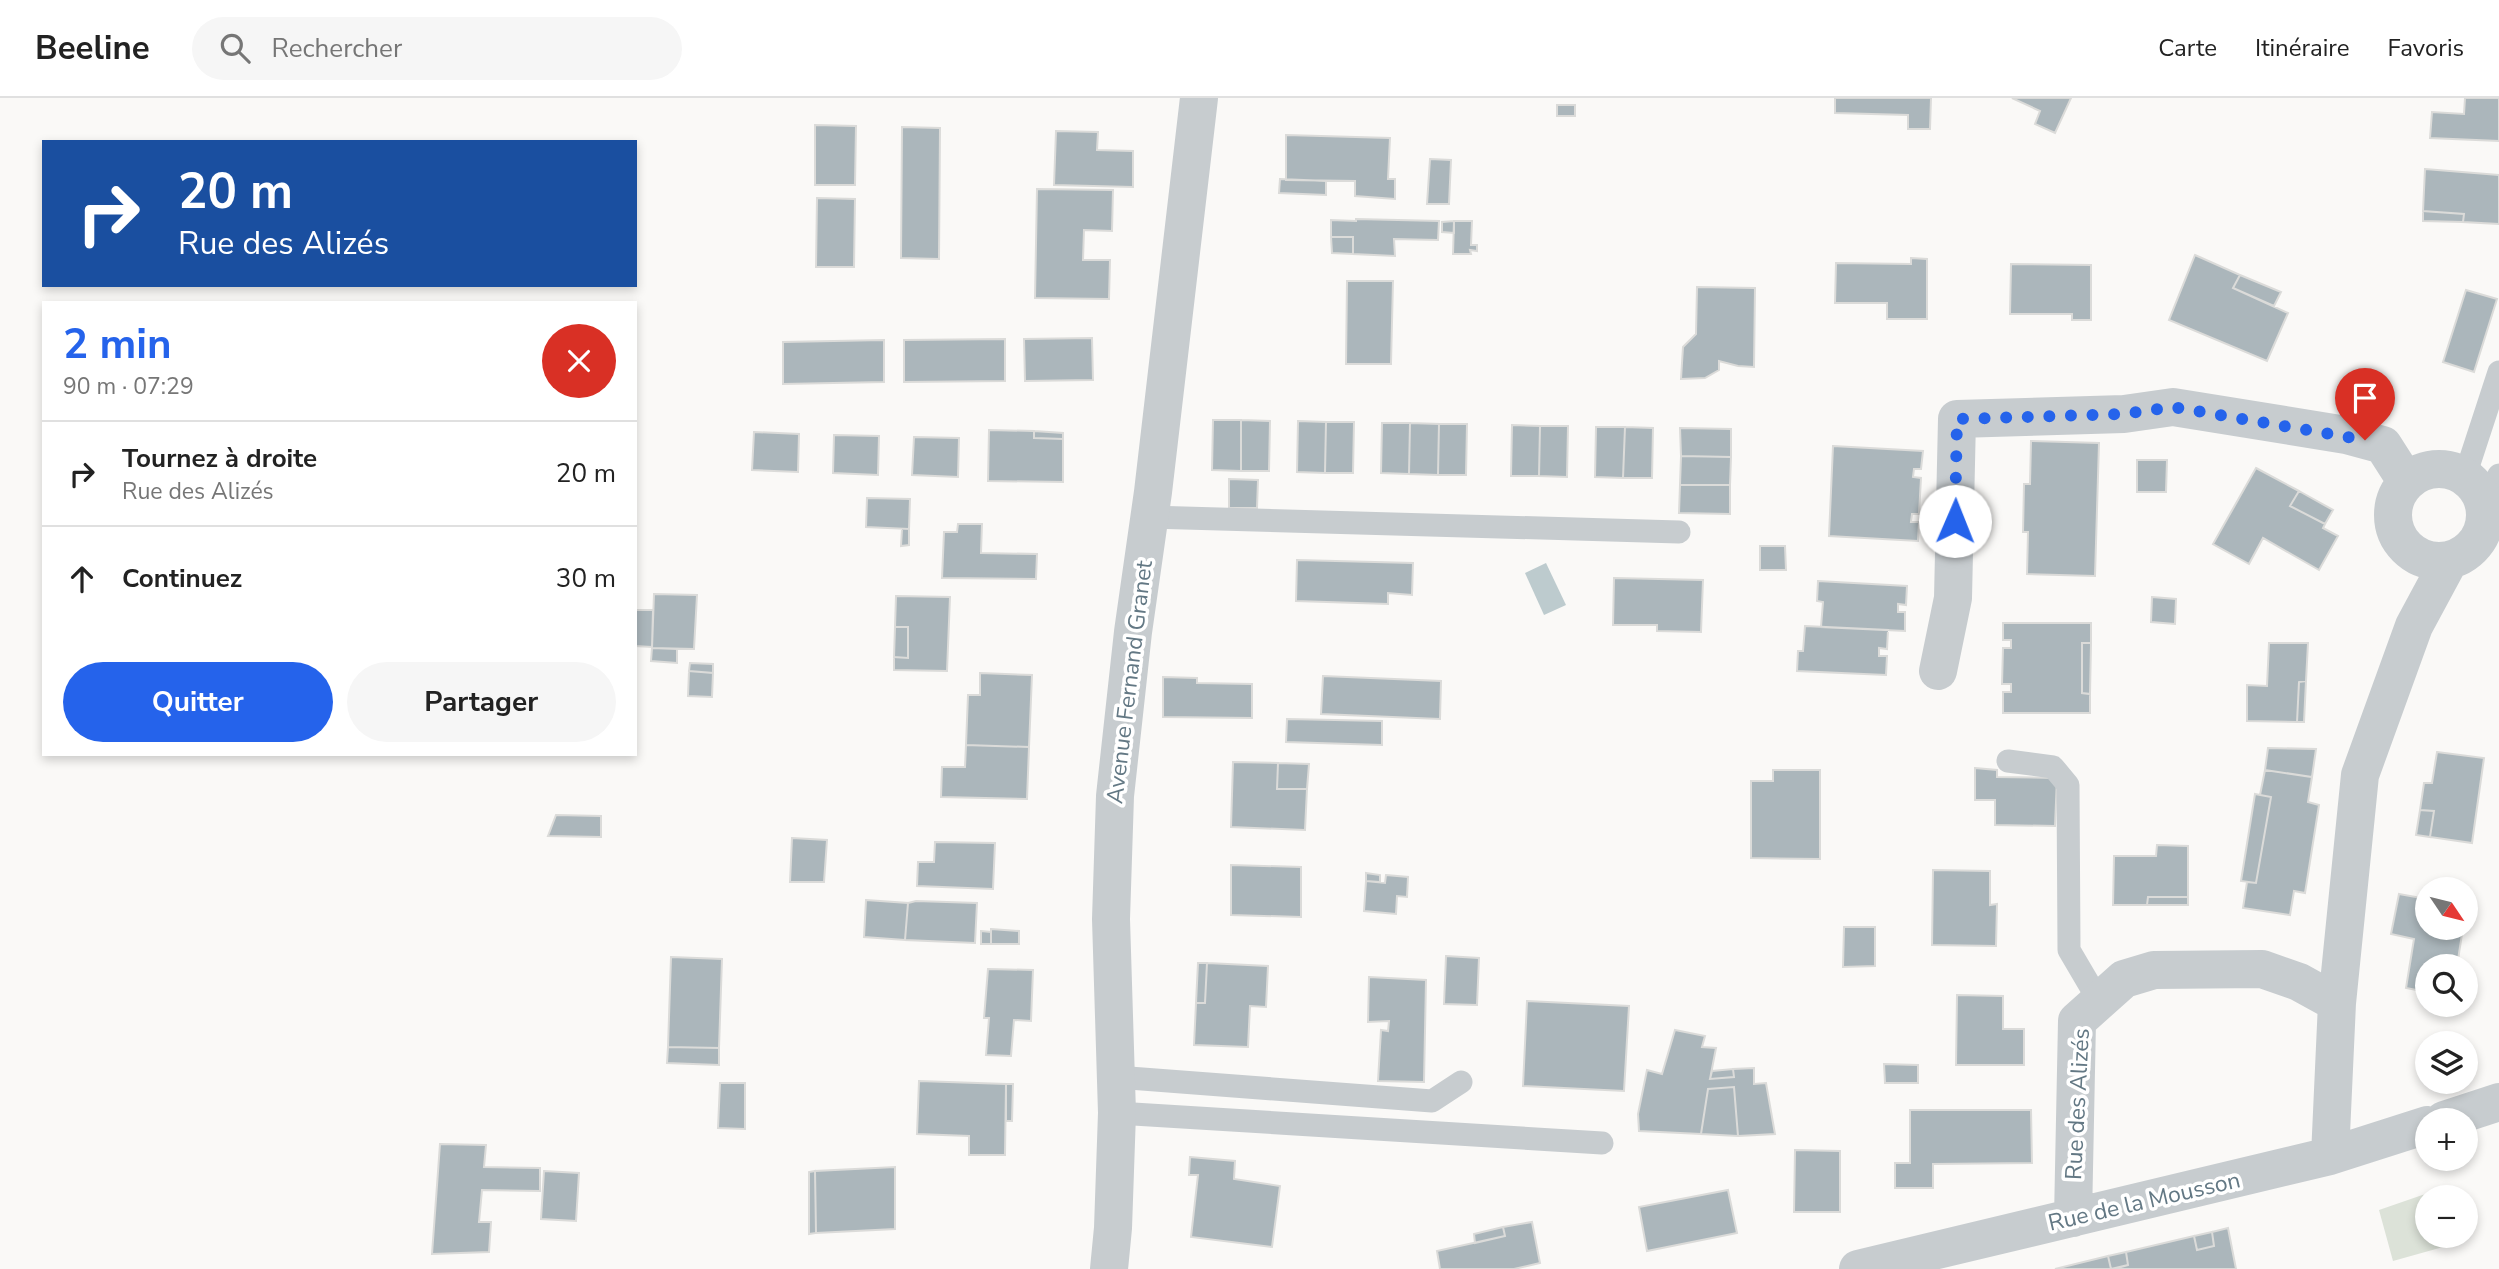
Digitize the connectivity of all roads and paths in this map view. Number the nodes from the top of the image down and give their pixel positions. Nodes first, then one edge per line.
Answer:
1 (1199, 98) edge
2 (2499, 372) edge
3 (2406, 481) junction
4 (2482, 484) edge
5 (1149, 517) junction
6 (1679, 532) dead end
7 (2449, 561) junction
8 (1938, 671) dead end
9 (2008, 761) dead end
10 (2099, 1001) junction
11 (2337, 1003) junction
12 (1461, 1082) dead end
13 (1116, 1095) junction
14 (2499, 1102) edge
15 (2478, 1109) edge
16 (2415, 1129) edge
17 (1602, 1143) dead end
18 (2330, 1156) junction
19 (2073, 1218) junction
20 (1109, 1269) edge
21 (1858, 1269) edge

1 - 5 street, Avenue Fernand Granet
2 - 4 lane
3 - 4 street
3 - 7 street
3 - 8 street
4 - 7 street
5 - 6 lane
5 - 13 street, Avenue Fernand Granet
7 - 11 street
9 - 10 lane
10 - 11 street, Rue des Alizés
10 - 19 street, Rue des Alizés
11 - 18 street
12 - 13 lane
13 - 17 lane
13 - 20 street, Avenue Fernand Granet
14 - 15 street
16 - 18 street, Rue de la Mousson
18 - 19 street, Rue de la Mousson
19 - 21 street, Rue de la Mousson

